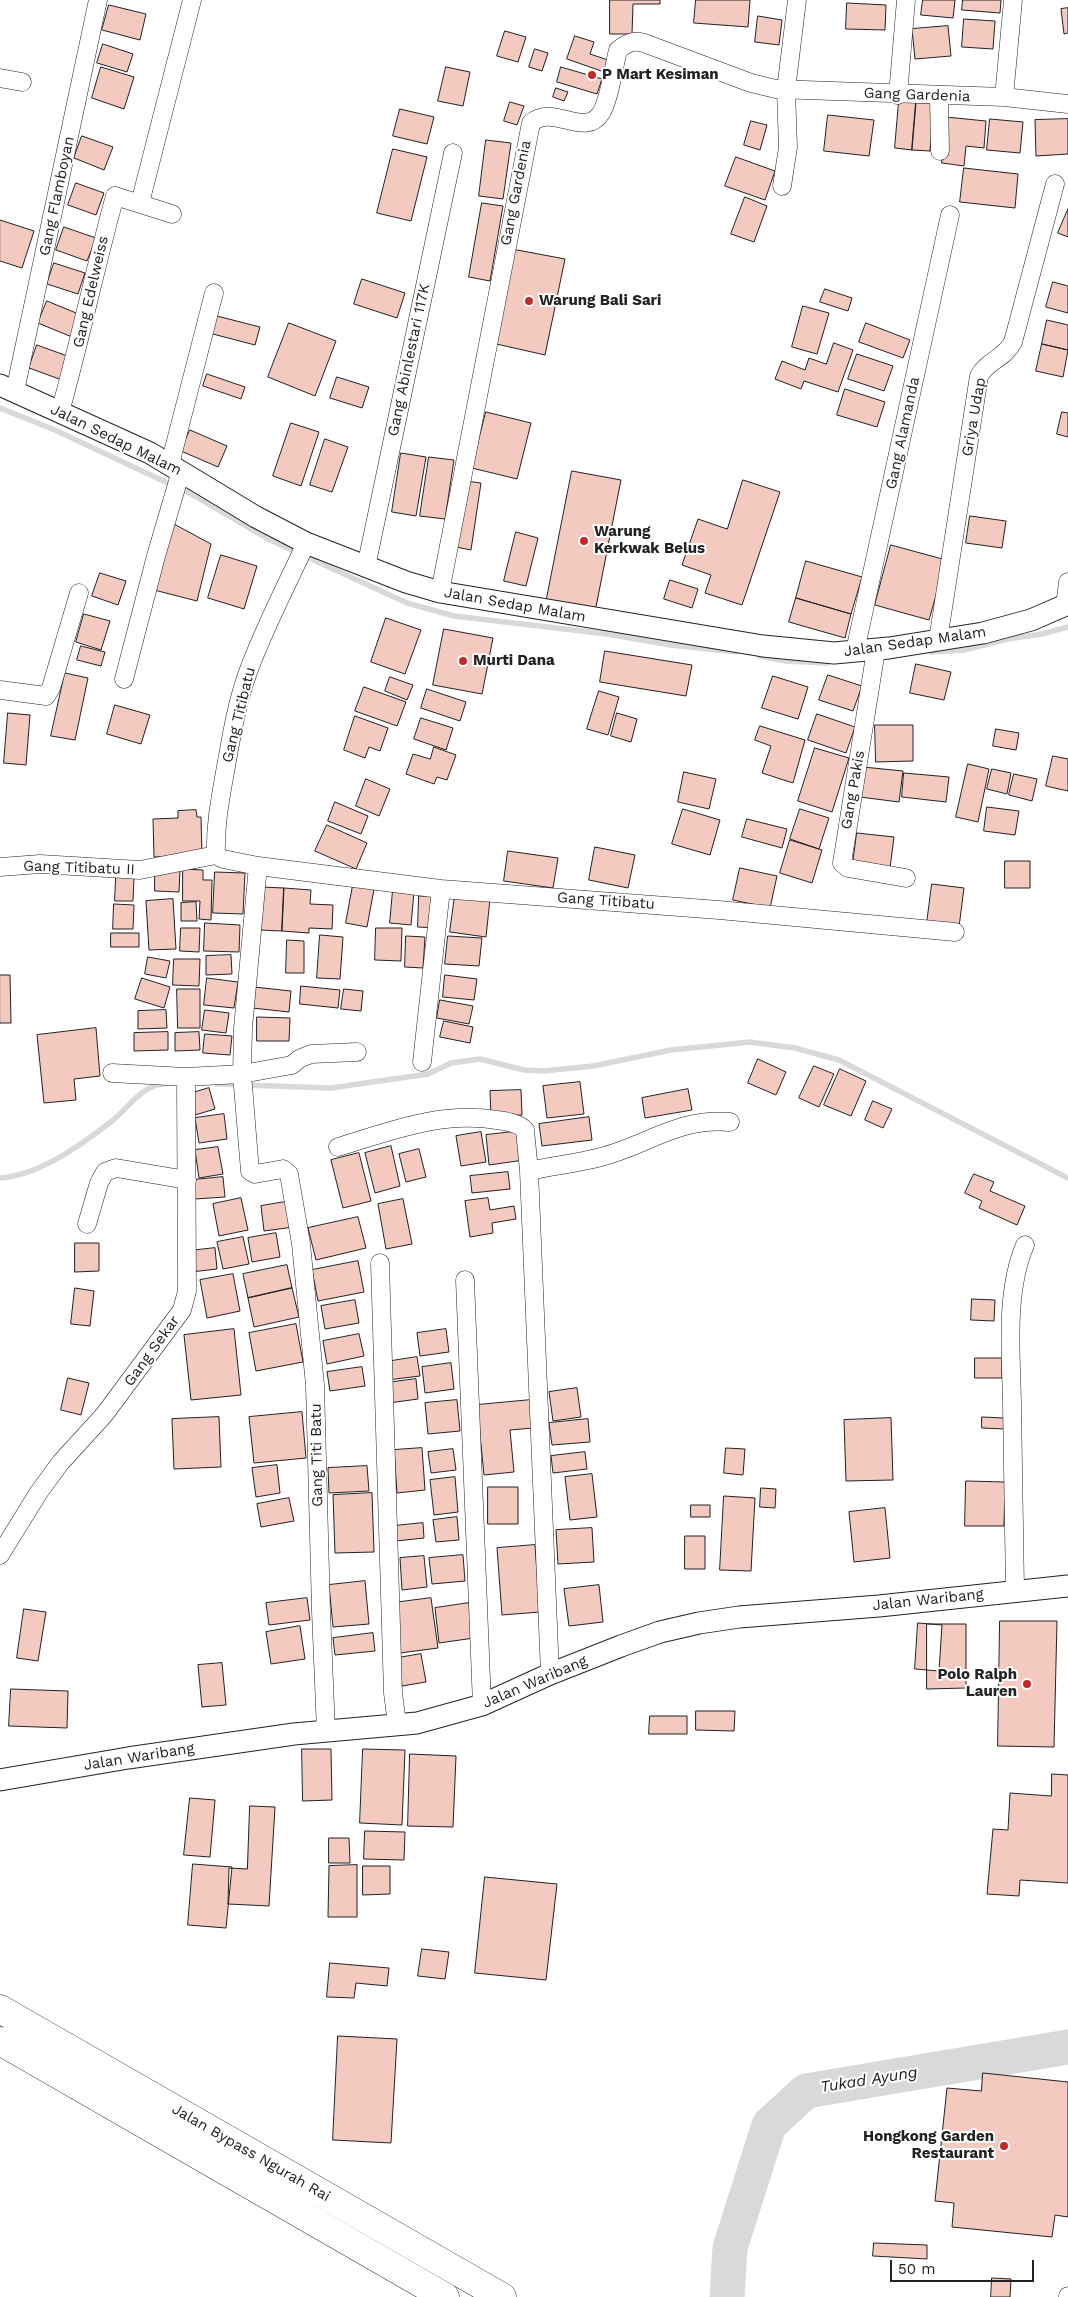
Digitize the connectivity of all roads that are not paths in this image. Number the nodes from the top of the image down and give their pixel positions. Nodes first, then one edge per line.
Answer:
1 (98, 0) edge
2 (192, 0) edge
3 (797, 0) edge
4 (906, 0) edge
5 (1013, 0) edge
6 (0, 78) edge
7 (22, 82) dead end
8 (786, 90) junction
9 (898, 95) junction
10 (939, 96) junction
11 (1004, 97) junction
12 (1068, 104) edge
13 (940, 150) dead end
14 (453, 153) dead end
15 (1055, 184) dead end
16 (782, 186) dead end
17 (140, 204) junction
18 (172, 214) dead end
19 (950, 215) dead end
20 (214, 293) dead end
21 (8, 388) edge
22 (60, 412) junction
23 (176, 477) junction
24 (302, 551) junction
25 (366, 566) junction
26 (1068, 582) edge
27 (440, 592) junction
28 (80, 593) dead end
29 (1067, 605) edge
30 (938, 640) junction
31 (870, 655) junction
32 (124, 680) dead end
33 (0, 690) edge
34 (216, 855) junction
35 (258, 866) junction
36 (0, 867) edge
37 (906, 878) dead end
38 (441, 889) junction
39 (955, 932) dead end
40 (357, 1052) dead end
41 (422, 1062) dead end
42 (112, 1073) dead end
43 (186, 1082) junction
44 (243, 1082) junction
45 (730, 1122) dead end
46 (338, 1147) dead end
47 (529, 1171) junction
48 (186, 1180) junction
49 (87, 1224) dead end
50 (1025, 1245) dead end
51 (380, 1263) dead end
52 (465, 1280) dead end
53 (0, 1554) edge
54 (1068, 1586) edge
55 (1015, 1590) junction
56 (550, 1674) junction
57 (482, 1705) junction
58 (397, 1724) junction
59 (326, 1731) junction
60 (0, 1780) edge
61 (0, 2008) edge
62 (0, 2041) edge
63 (445, 2297) edge
64 (502, 2297) edge

1 - 21 street, Gang Flamboyan
2 - 17 street
3 - 8 street
4 - 9 street
5 - 11 street
6 - 7 street
8 - 9 street, Gang Gardenia
8 - 16 street
8 - 27 street, Gang Gardenia
9 - 10 street, Gang Gardenia
10 - 11 street, Gang Gardenia
10 - 13 street
11 - 12 street, Gang Gardenia
14 - 25 street, Gang Abinlestari 117K
15 - 30 street, Griya Udap
17 - 18 street, Gang Edelweiss
17 - 22 street, Gang Edelweiss
19 - 31 street, Gang Alamanda
20 - 23 street
21 - 22 street, Jalan Sedap Malam
22 - 23 street, Jalan Sedap Malam
23 - 24 street, Jalan Sedap Malam
23 - 32 street
24 - 25 street, Jalan Sedap Malam
24 - 34 street, Gang Titibatu
25 - 27 street, Jalan Sedap Malam
26 - 29 street
27 - 31 street, Jalan Sedap Malam
28 - 33 street
29 - 30 street, Jalan Sedap Malam
30 - 31 street, Jalan Sedap Malam
31 - 37 street, Gang Pakis
34 - 35 street, Gang Titibatu
34 - 36 street, Gang Titibatu II
35 - 38 street, Gang Titibatu
35 - 44 street
38 - 39 street, Gang Titibatu
38 - 41 street
40 - 44 street
42 - 43 street
43 - 44 street
43 - 48 street, Gang Sekar
44 - 59 street, Gang Titi Batu
45 - 47 street
46 - 47 street
47 - 56 street
48 - 49 street
48 - 53 street, Gang Sekar
50 - 55 street
51 - 58 street
52 - 57 street
54 - 55 street, Jalan Waribang
55 - 56 street, Jalan Waribang
56 - 57 street, Jalan Waribang
57 - 58 street, Jalan Waribang
58 - 59 street, Jalan Waribang
59 - 60 street, Jalan Waribang
61 - 64 highway, Jalan Bypass Ngurah Rai
62 - 63 highway, Jalan Bypass Ngurah Rai

